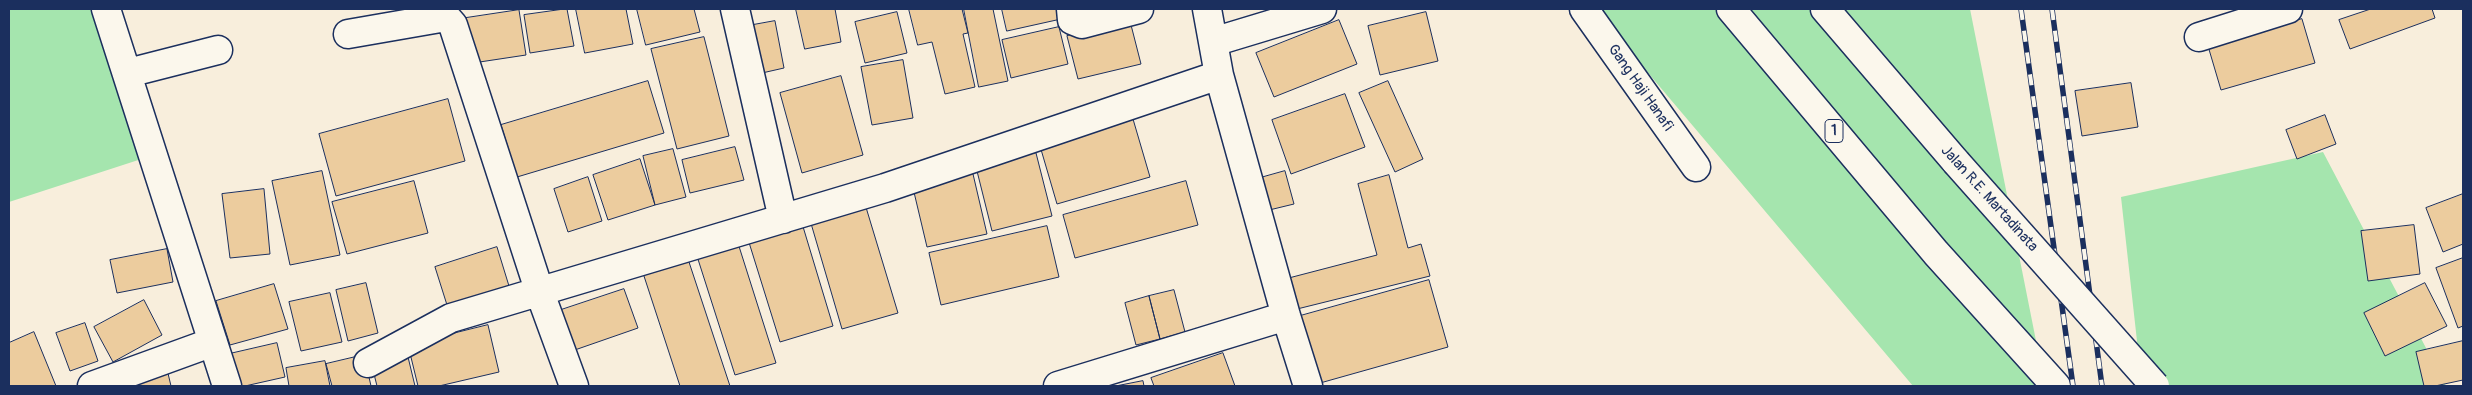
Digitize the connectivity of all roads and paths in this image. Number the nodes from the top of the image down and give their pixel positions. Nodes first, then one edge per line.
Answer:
1 (106, 9) edge
2 (735, 9) edge
3 (1071, 9) edge
4 (1138, 9) edge
5 (1207, 9) edge
6 (1322, 9) edge
7 (1584, 9) edge
8 (1731, 9) edge
9 (1824, 9) edge
10 (2288, 9) edge
11 (348, 34) dead end
12 (2199, 37) dead end
13 (1213, 42) junction
14 (218, 50) dead end
15 (128, 74) junction
16 (1219, 75) junction
17 (1696, 167) dead end
18 (783, 219) junction
19 (540, 293) junction
20 (1286, 316) junction
21 (213, 342) junction
22 (368, 363) dead end
23 (92, 386) edge
24 (227, 386) edge
25 (574, 386) edge
26 (1058, 386) edge
27 (1308, 386) edge
28 (2056, 386) edge
29 (2156, 386) edge

1 - 15 main road
2 - 18 main road
3 - 4 main road
5 - 13 main road
6 - 13 main road
7 - 17 main road, Gang Haji Hanafi
8 - 28 main road, 1
9 - 29 main road, Jalan R.E. Martadinata, bridge
10 - 12 main road
11 - 19 main road
13 - 16 main road
14 - 15 main road
15 - 21 main road
16 - 18 main road
16 - 20 main road
18 - 19 main road
19 - 22 main road
19 - 25 main road
20 - 26 main road
20 - 27 main road
21 - 23 main road
21 - 24 main road

